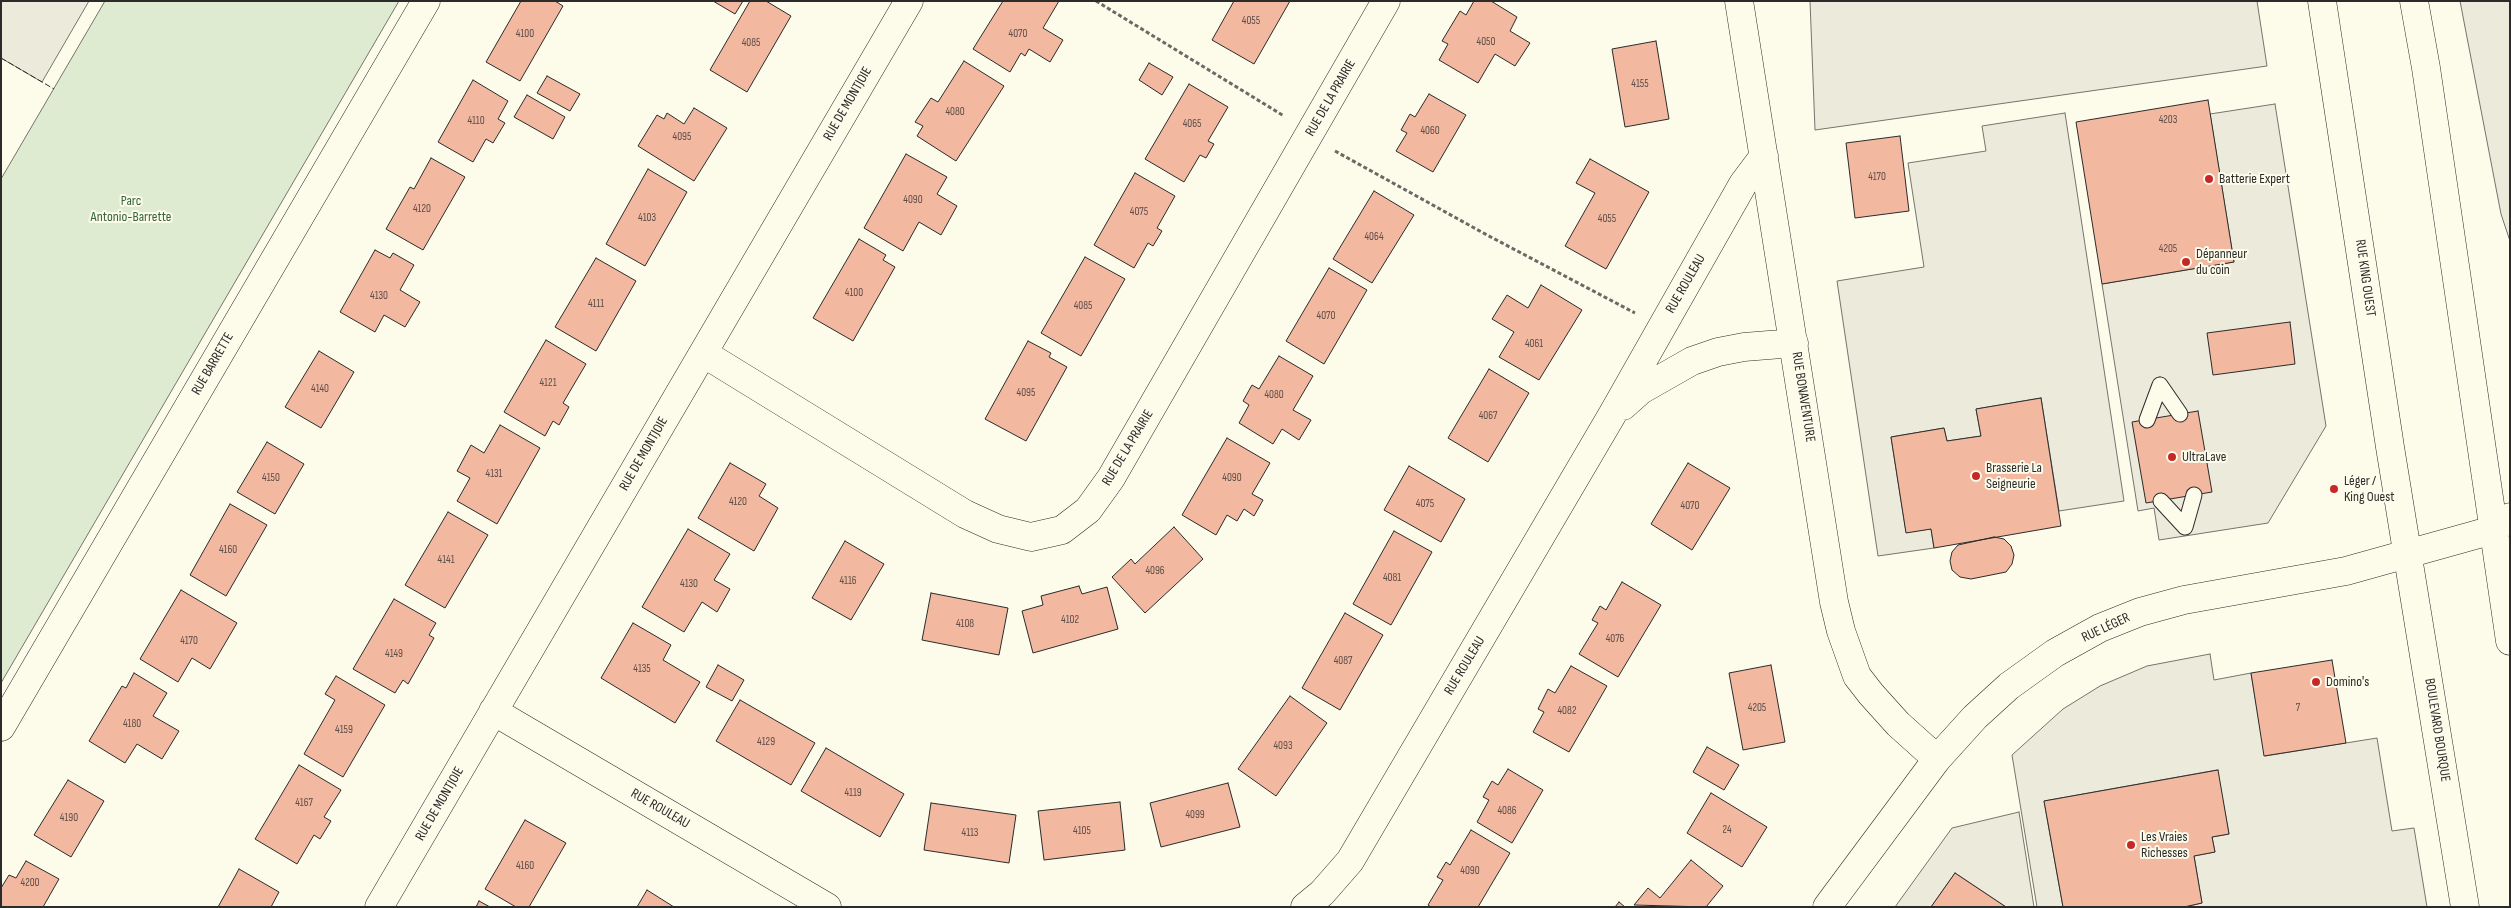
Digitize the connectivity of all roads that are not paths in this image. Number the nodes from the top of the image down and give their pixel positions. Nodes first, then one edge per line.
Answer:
1 (426, 1) edge
2 (909, 1) edge
3 (1386, 1) edge
4 (1738, 1) edge
5 (2322, 1) edge
6 (2414, 1) edge
7 (1764, 156) junction
8 (1794, 343) junction
9 (703, 353) junction
10 (2180, 414) dead end
11 (1612, 415) junction
12 (2147, 420) dead end
13 (2194, 495) dead end
14 (2161, 501) dead end
15 (2504, 527) edge
16 (2408, 554) junction
17 (2510, 640) edge
18 (493, 712) junction
19 (1, 727) edge
20 (1937, 759) junction
21 (380, 907) edge
22 (826, 907) edge
23 (1305, 907) edge
24 (1827, 907) edge
25 (2465, 907) edge

1 - 19 street, RUE BARRETTE
2 - 9 street, RUE DE MONTJOIE
3 - 9 street, RUE DE LA PRAIRIE
4 - 7 street, RUE BONAVENTURE
5 - 16 street, RUE KING OUEST
6 - 15 street
7 - 8 street, RUE BONAVENTURE
7 - 11 street, RUE ROULEAU
8 - 11 street, RUE ROULEAU
8 - 20 street, RUE BONAVENTURE
9 - 18 street, RUE DE MONTJOIE
10 - 12 lane
11 - 23 street, RUE ROULEAU
13 - 14 lane
15 - 16 street, RUE LÉGER
15 - 17 street
16 - 20 street, RUE LÉGER
16 - 25 street, BOULEVARD BOURQUE
18 - 21 street, RUE DE MONTJOIE
18 - 22 street, RUE ROULEAU
20 - 24 street, RUE LÉGER

